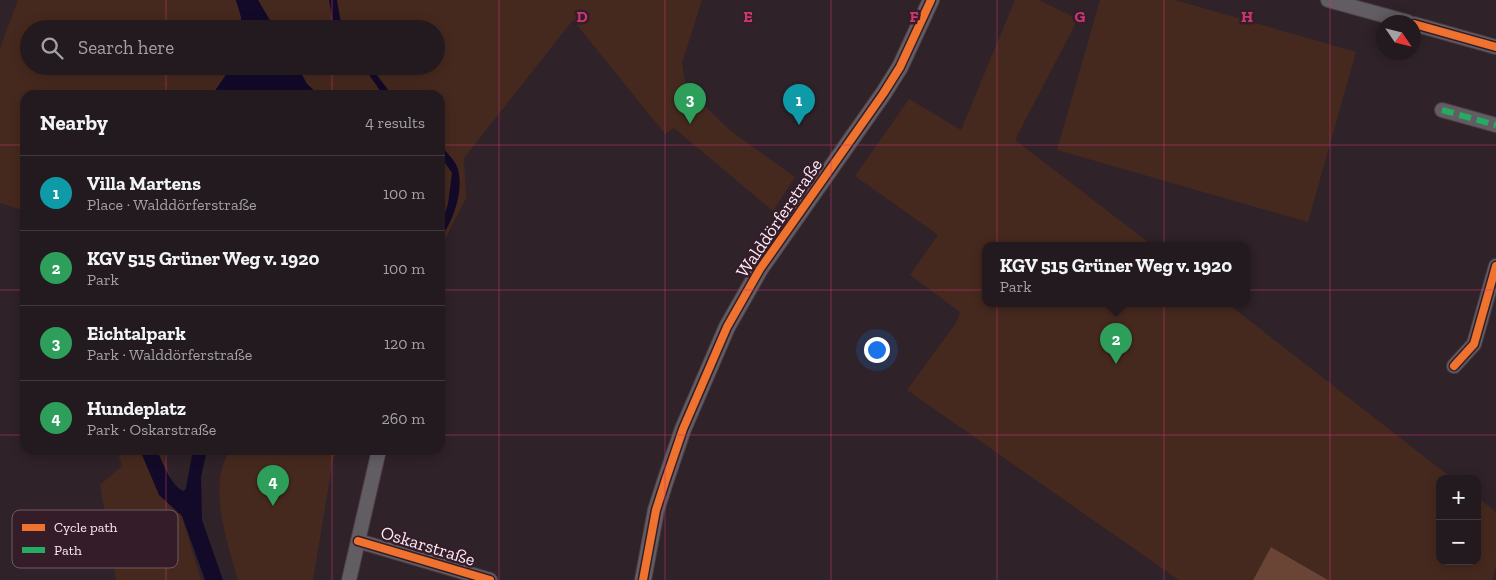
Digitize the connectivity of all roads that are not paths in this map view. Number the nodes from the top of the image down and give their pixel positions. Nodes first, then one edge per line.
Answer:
1 (931, 0) edge
2 (1328, 0) edge
3 (1383, 15) edge
4 (1421, 26) edge
5 (1496, 47) edge
6 (1442, 110) dead end
7 (1496, 125) edge
8 (1496, 266) edge
9 (1454, 366) dead end
10 (378, 455) edge
11 (358, 541) junction
12 (349, 580) edge
13 (490, 580) edge
14 (643, 580) edge

1 - 14 street, Walddörferstraße
2 - 3 street
4 - 5 street
6 - 7 street
8 - 9 street
10 - 11 street, Oskarstraße
11 - 12 street, Oskarstraße
11 - 13 street, Oskarstraße

